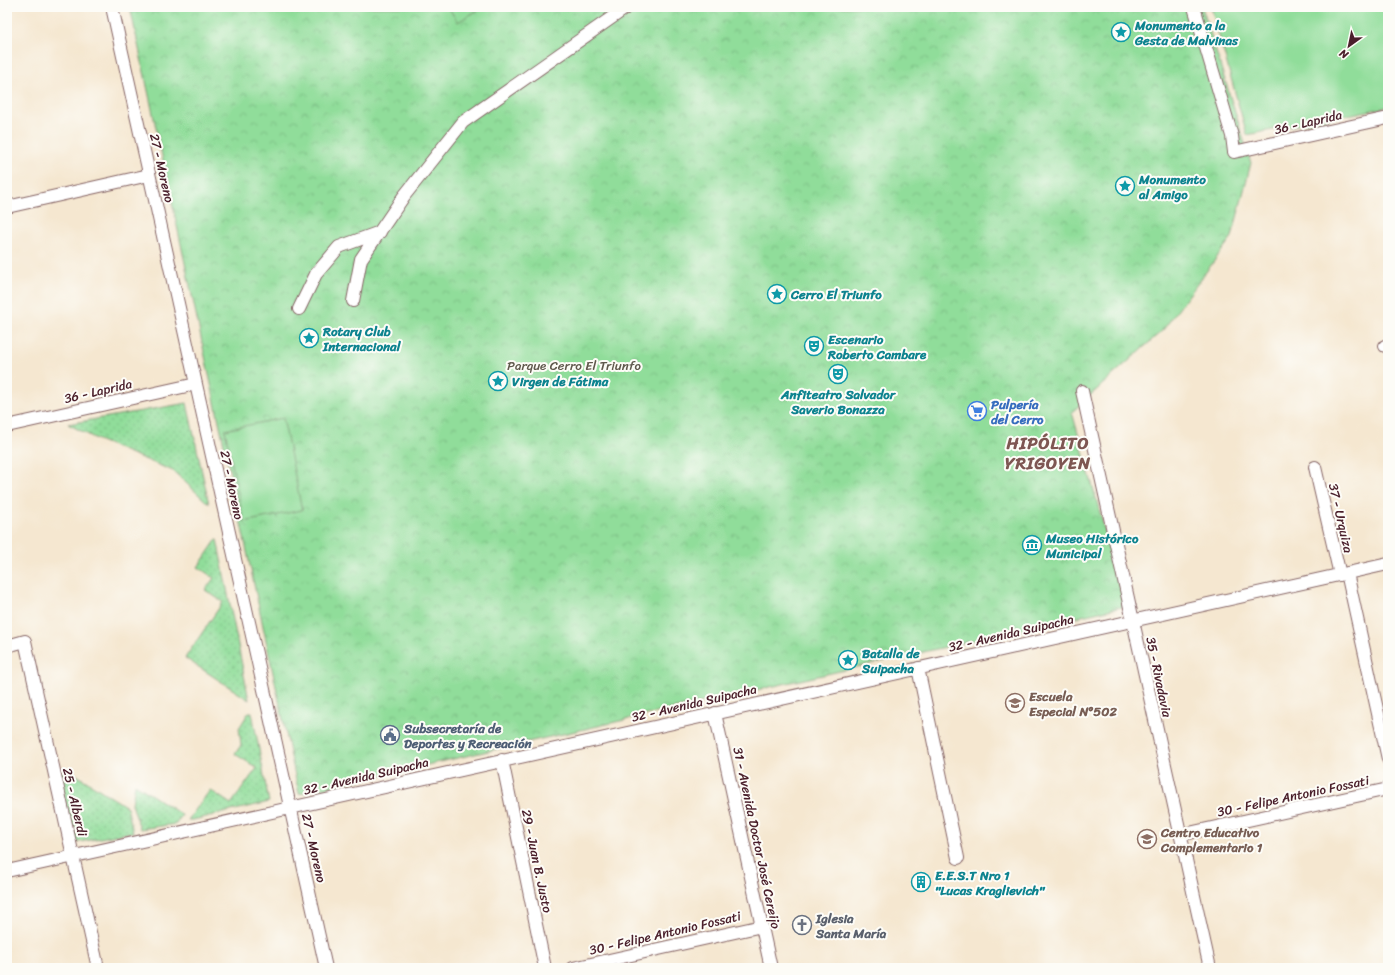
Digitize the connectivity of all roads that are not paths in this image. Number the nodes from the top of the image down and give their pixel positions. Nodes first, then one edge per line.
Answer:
1 (112, 7) edge
2 (627, 7) edge
3 (1194, 7) edge
4 (1388, 118) edge
5 (149, 175) junction
6 (7, 207) edge
7 (380, 232) junction
8 (353, 301) dead end
9 (299, 309) dead end
10 (196, 384) junction
11 (1082, 391) dead end
12 (7, 426) edge
13 (1315, 467) dead end
14 (1388, 564) edge
15 (1344, 574) junction
16 (1132, 620) junction
17 (7, 646) edge
18 (918, 668) junction
19 (715, 713) junction
20 (1388, 759) edge
21 (502, 760) junction
22 (1388, 790) edge
23 (290, 808) junction
24 (1180, 835) junction
25 (73, 856) junction
26 (958, 858) dead end
27 (7, 871) edge
28 (762, 926) junction
29 (98, 968) edge
30 (326, 968) edge
31 (545, 968) edge
32 (573, 968) edge
33 (771, 968) edge
34 (1210, 968) edge

1 - 5 street, 27 - Moreno
2 - 7 street
3 - 4 street, 36 - Laprida
5 - 6 street
5 - 10 street, 27 - Moreno
7 - 8 street
7 - 9 street
10 - 12 street, 36 - Laprida
10 - 23 street, 27 - Moreno
11 - 16 street, 35 - Rivadavia
13 - 15 street, 37 - Urquiza
14 - 15 street, 32 - Avenida Suipacha
15 - 16 street, 32 - Avenida Suipacha
15 - 20 street, 37 - Urquiza
16 - 18 street, 32 - Avenida Suipacha
16 - 24 street, 35 - Rivadavia
17 - 25 street, 25 - Alberdi
18 - 19 street, 32 - Avenida Suipacha
18 - 26 street
19 - 21 street, 32 - Avenida Suipacha
19 - 28 street, 31 - Avenida Doctor José Cereijo
21 - 23 street, 32 - Avenida Suipacha
21 - 31 street, 29 - Juan B. Justo
22 - 24 street, 30 - Felipe Antonio Fossati
23 - 25 street, 32 - Avenida Suipacha
23 - 30 street, 27 - Moreno
24 - 34 street, 35 - Rivadavia
25 - 27 street, 32 - Avenida Suipacha
25 - 29 street, 25 - Alberdi
28 - 32 street, 30 - Felipe Antonio Fossati
28 - 33 street, 31 - Avenida Doctor José Cereijo

